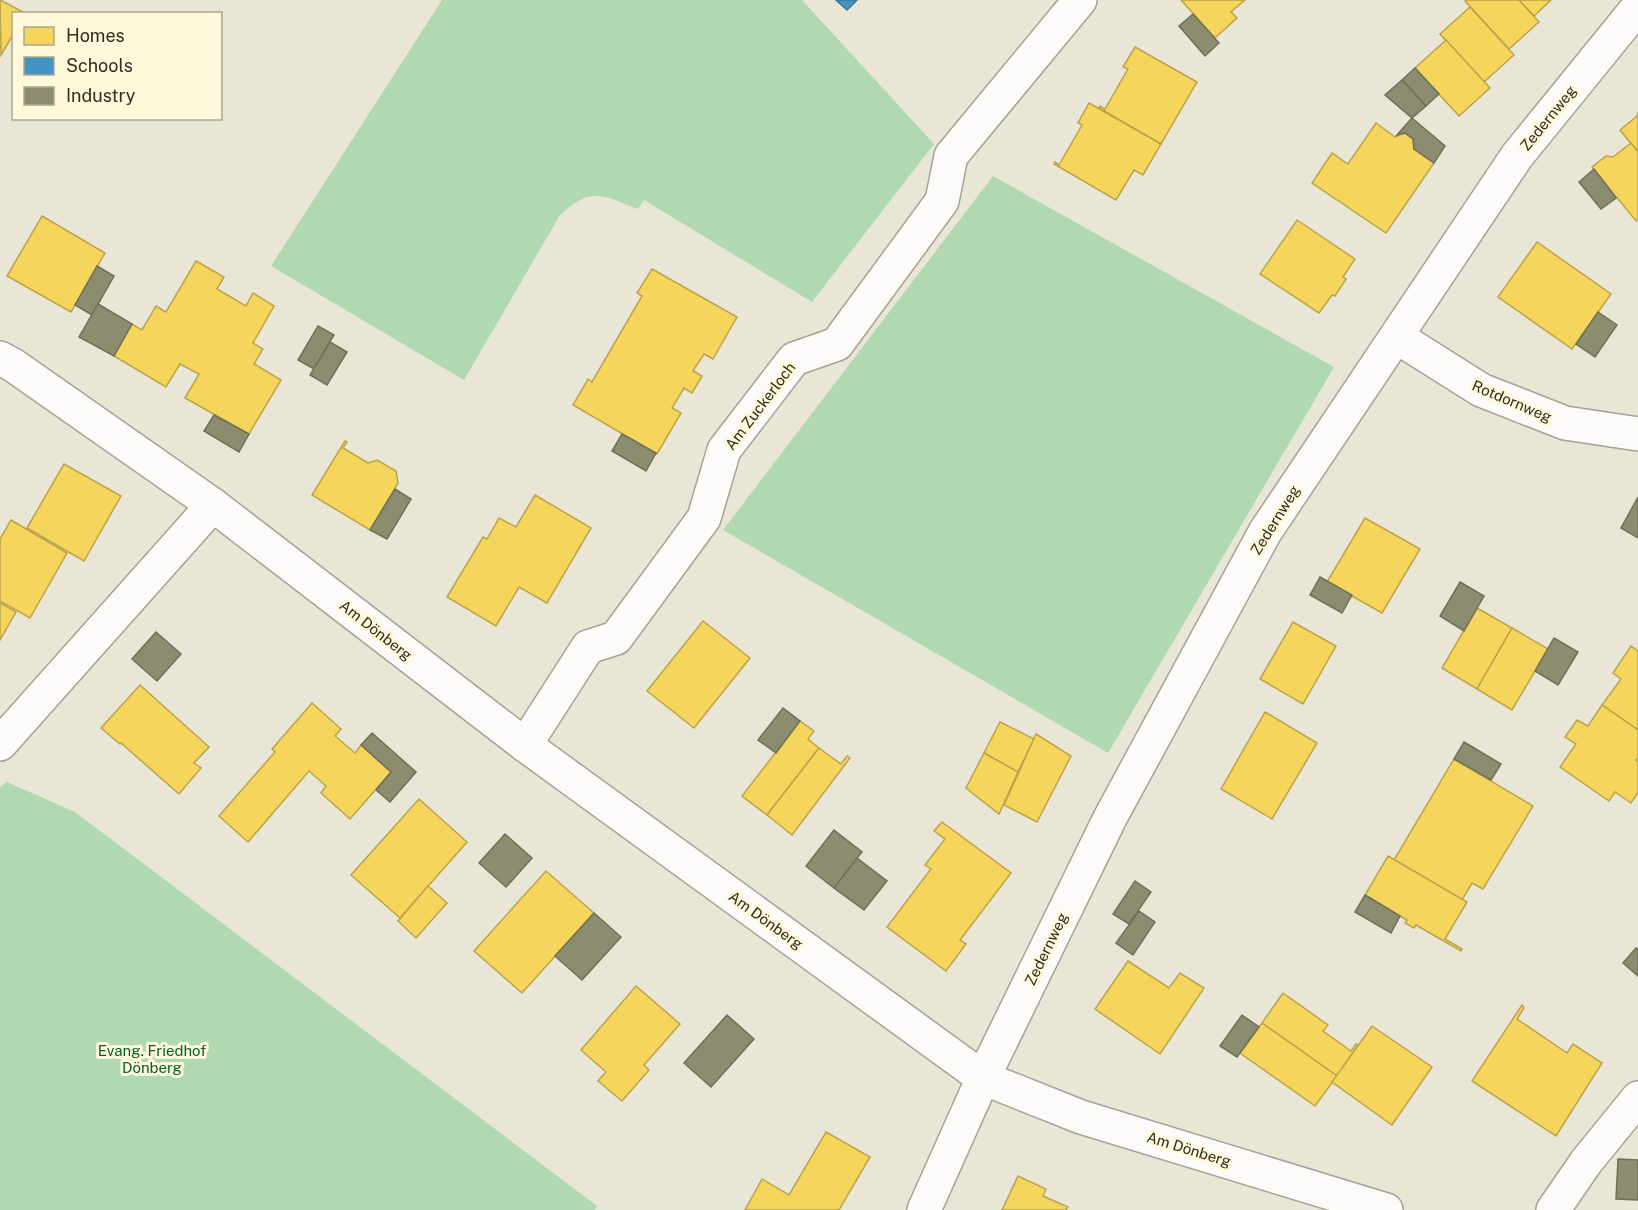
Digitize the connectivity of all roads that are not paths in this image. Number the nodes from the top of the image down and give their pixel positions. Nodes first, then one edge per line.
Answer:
1 (1080, 0) edge
2 (1638, 7) edge
3 (1397, 337) junction
4 (0, 358) edge
5 (1638, 434) edge
6 (213, 504) junction
7 (0, 744) edge
8 (525, 745) junction
9 (983, 1078) junction
10 (1638, 1098) edge
11 (924, 1210) edge
12 (1386, 1210) edge
13 (1553, 1210) edge

1 - 8 street, Am Zuckerloch
2 - 3 street, Zedernweg
3 - 5 street, Rotdornweg
3 - 9 street, Zedernweg
4 - 6 street, Am Dönberg
6 - 7 street
6 - 8 street, Am Dönberg
8 - 9 street, Am Dönberg
9 - 11 street, Zedernweg
9 - 12 street, Am Dönberg
10 - 13 street

